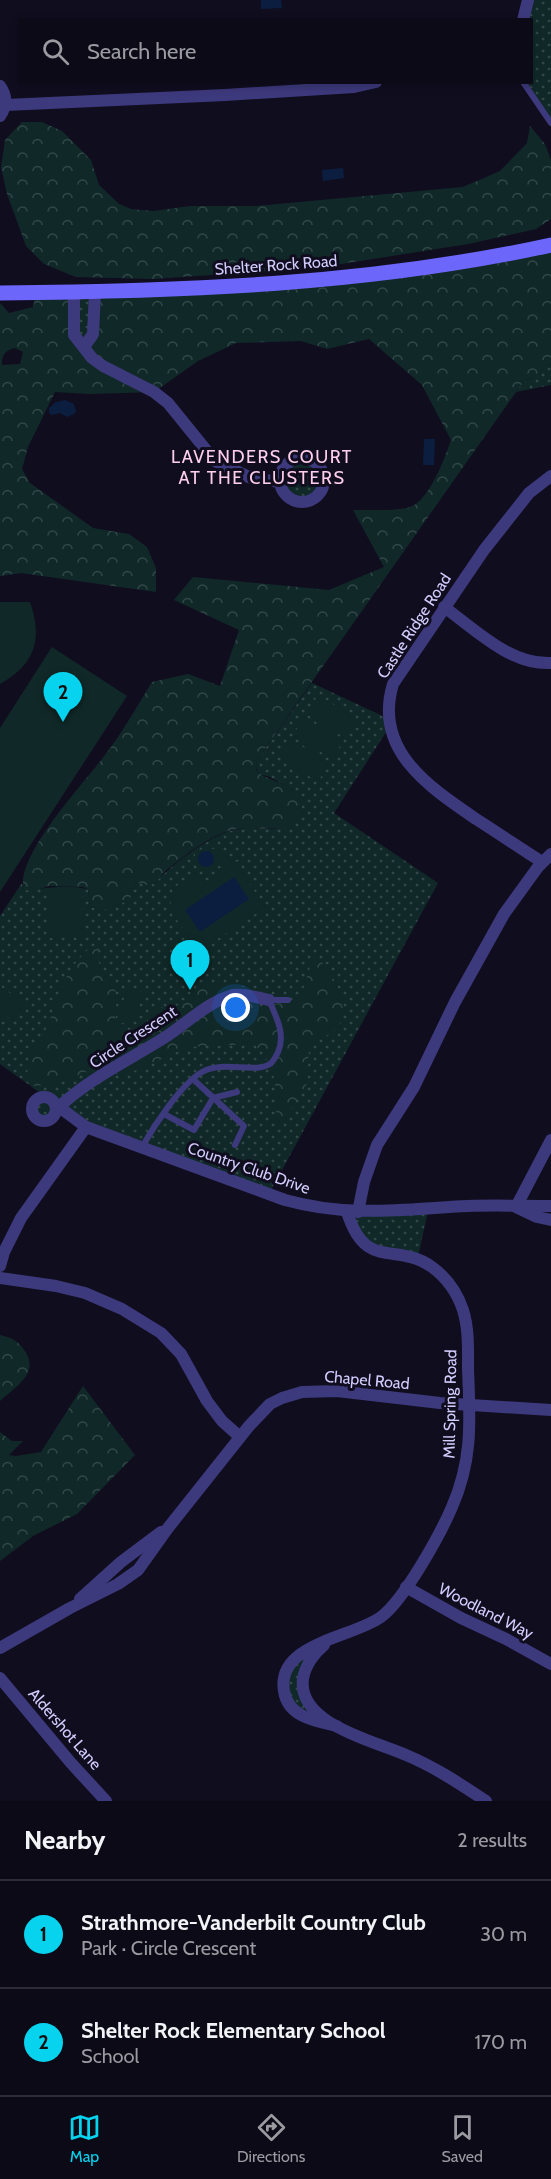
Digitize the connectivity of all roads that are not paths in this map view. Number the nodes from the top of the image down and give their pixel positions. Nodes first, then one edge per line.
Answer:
1 (528, 0) edge
2 (524, 18) edge
3 (367, 84) edge
4 (524, 84) edge
5 (0, 86) edge
6 (3, 110) edge
7 (551, 123) edge
8 (551, 245) edge
9 (95, 291) junction
10 (0, 292) edge
11 (74, 292) junction
12 (84, 347) junction
13 (551, 476) edge
14 (280, 482) dead end
15 (444, 607) junction
16 (551, 663) edge
17 (547, 858) edge
18 (269, 1000) junction
19 (288, 1000) dead end
20 (194, 1080) junction
21 (237, 1092) dead end
22 (213, 1098) junction
23 (164, 1114) junction
24 (86, 1127) junction
25 (551, 1140) edge
26 (235, 1145) dead end
27 (142, 1148) junction
28 (551, 1206) edge
29 (516, 1207) junction
30 (352, 1212) junction
31 (551, 1220) edge
32 (0, 1266) edge
33 (0, 1278) edge
34 (470, 1404) junction
35 (551, 1410) edge
36 (240, 1437) junction
37 (406, 1587) junction
38 (328, 1641) junction
39 (3, 1643) edge
40 (551, 1664) edge
41 (0, 1678) edge
42 (337, 1726) junction
43 (106, 1801) edge
44 (486, 1801) edge

1 - 2 street
3 - 6 street
4 - 7 lane
5 - 6 street
8 - 9 main road, Shelter Rock Road
9 - 11 main road, Shelter Rock Road
9 - 12 street
10 - 11 main road, Shelter Rock Road
11 - 12 street
12 - 14 street
13 - 15 street, Castle Ridge Road
15 - 16 street
15 - 17 street, Castle Ridge Road
17 - 30 street
18 - 19 lane
18 - 20 lane
18 - 24 street, Circle Crescent
20 - 22 lane
20 - 23 lane
21 - 22 lane
22 - 23 lane
22 - 26 lane
23 - 27 lane
24 - 27 street, Country Club Drive
24 - 32 street
25 - 29 street
27 - 30 street, Country Club Drive
28 - 29 street, Country Club Drive
29 - 30 street, Country Club Drive
29 - 31 street
30 - 34 street, Mill Spring Road
33 - 36 street
34 - 35 street, Chapel Road
34 - 36 street, Chapel Road
34 - 37 street, Mill Spring Road
36 - 39 street, Chapel Road
37 - 38 street, Mill Spring Road
37 - 40 street, Woodland Way
38 - 42 street, Mill Spring Road
38 - 42 street, Mill Spring Road
41 - 43 street, Aldershot Lane
42 - 44 street, Mill Spring Road

